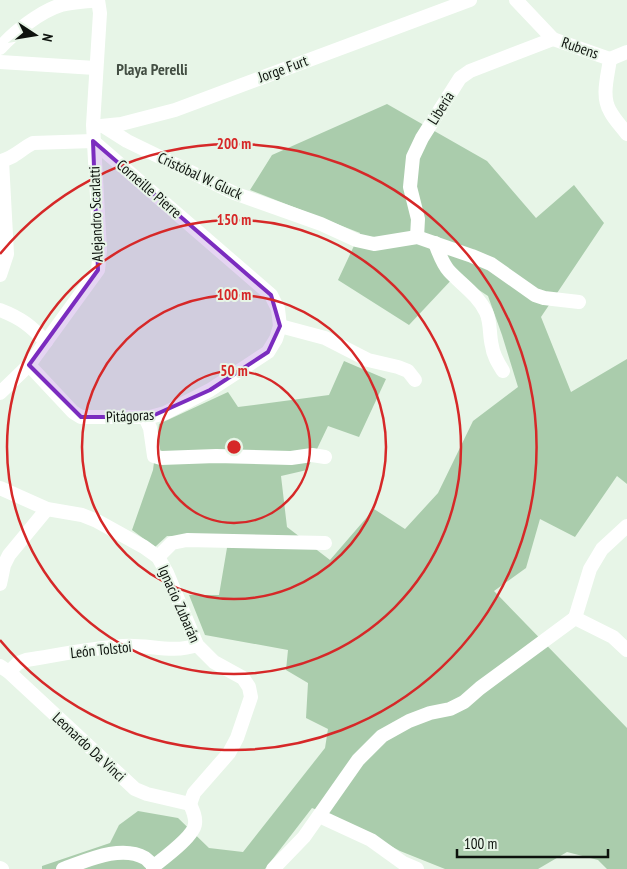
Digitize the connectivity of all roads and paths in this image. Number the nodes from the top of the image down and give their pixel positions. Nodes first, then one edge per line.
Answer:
1 (97, 0) edge
2 (470, 0) edge
3 (516, 0) edge
4 (553, 39) junction
5 (0, 48) edge
6 (627, 52) edge
7 (610, 59) junction
8 (0, 62) edge
9 (95, 68) junction
10 (99, 126) junction
11 (627, 134) edge
12 (93, 141) junction
13 (1, 161) edge
14 (417, 237) junction
15 (435, 243) junction
16 (0, 275) edge
17 (579, 302) dead end
18 (0, 310) edge
19 (280, 326) junction
20 (46, 342) junction
21 (29, 365) junction
22 (503, 371) dead end
23 (415, 380) dead end
24 (0, 393) edge
25 (145, 417) junction
26 (325, 457) dead end
27 (0, 488) edge
28 (47, 509) junction
29 (627, 526) edge
30 (325, 543) dead end
31 (158, 557) junction
32 (0, 584) edge
33 (576, 618) junction
34 (196, 645) junction
35 (627, 650) edge
36 (4, 669) edge
37 (190, 804) junction
38 (319, 816) junction
39 (154, 868) edge
40 (63, 869) edge
41 (274, 869) edge
42 (418, 869) edge

1 - 5 street
1 - 9 street, Alejandro Scarlatti
2 - 10 street, Jorge Furt
3 - 4 street, Rubens
4 - 7 street, Rubens
4 - 14 street, Liberia
6 - 7 street
7 - 11 street, Rubens
8 - 9 street
9 - 10 street, Alejandro Scarlatti
10 - 12 street, Alejandro Scarlatti
10 - 14 street, Cristóbal W. Gluck
12 - 13 street
12 - 19 street, Corneille Pierre
12 - 20 street, Alejandro Scarlatti
13 - 16 street
14 - 15 street, Cristóbal W. Gluck
15 - 17 street, Cristóbal W. Gluck
15 - 22 street
18 - 20 street
19 - 23 street
19 - 25 street, Pitágoras
20 - 21 street, Alejandro Scarlatti
21 - 24 street, Alejandro Scarlatti
21 - 25 street, Pitágoras
25 - 26 street
27 - 28 street, Ignacio Zubarán
28 - 31 street, Ignacio Zubarán
28 - 32 street
29 - 33 street
30 - 31 street
31 - 34 street, Ignacio Zubarán
33 - 35 street
33 - 38 street
34 - 36 street, León Tolstoi
34 - 37 street, Ignacio Zubarán
36 - 37 street, Leonardo Da Vinci
37 - 39 street
38 - 41 street
38 - 42 street
39 - 40 street

